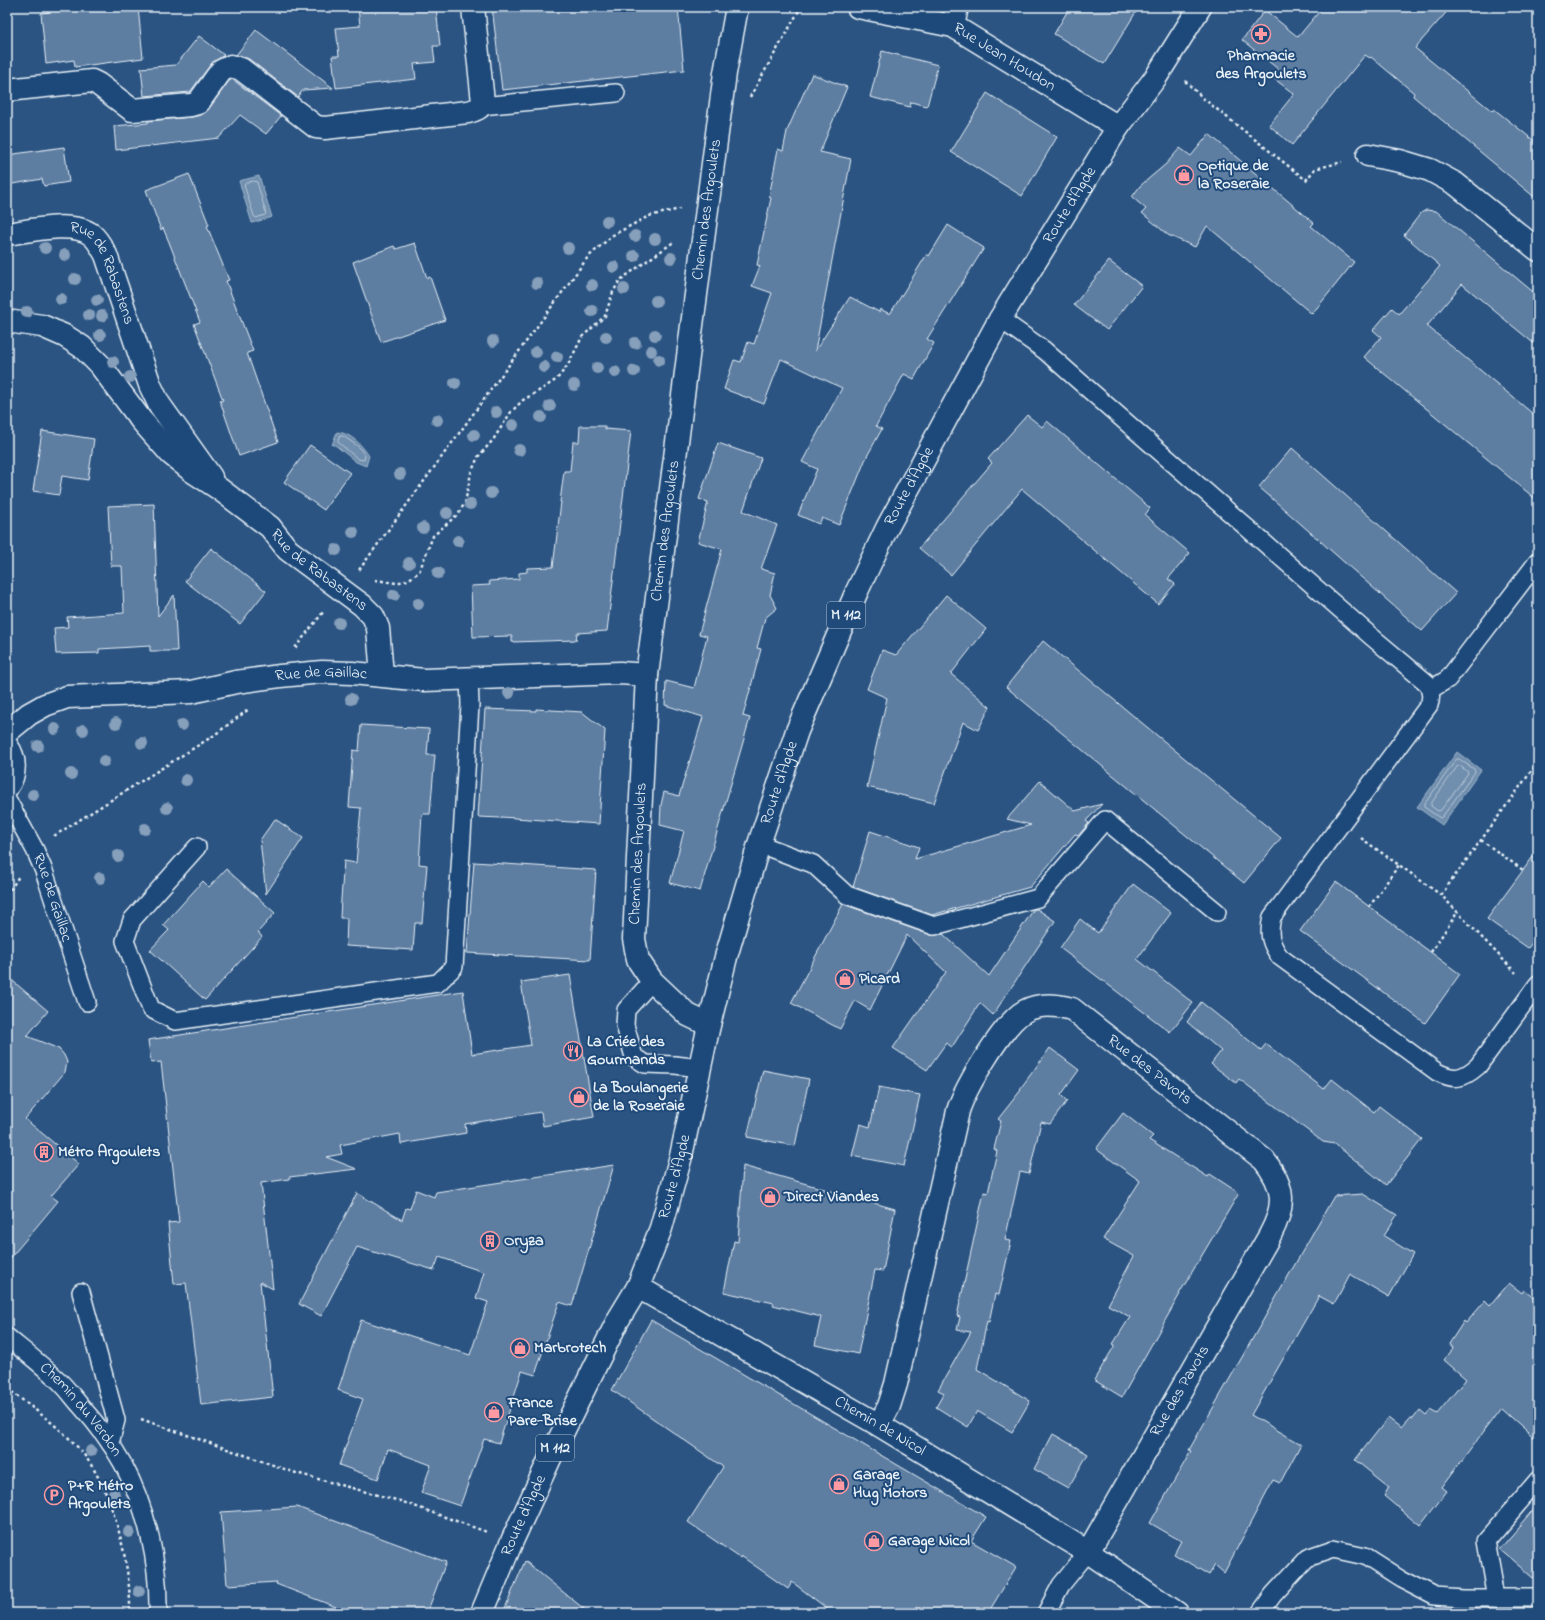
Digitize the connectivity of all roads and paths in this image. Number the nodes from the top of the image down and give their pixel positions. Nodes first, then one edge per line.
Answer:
1 (473, 7) edge
2 (737, 7) edge
3 (801, 7) edge
4 (858, 7) edge
5 (1200, 7) edge
6 (955, 17) edge
7 (1179, 82) dead end
8 (7, 90) edge
9 (616, 93) dead end
10 (747, 103) dead end
11 (481, 106) junction
12 (1118, 127) junction
13 (1368, 154) joint
14 (685, 208) dead end
15 (7, 234) edge
16 (680, 237) dead end
17 (1538, 250) edge
18 (1000, 319) junction
19 (7, 321) edge
20 (150, 385) junction
21 (126, 400) junction
22 (218, 488) junction
23 (1538, 561) edge
24 (358, 570) junction
25 (363, 573) dead end
26 (355, 574) dead end
27 (375, 580) dead end
28 (326, 608) dead end
29 (294, 649) dead end
30 (382, 675) junction
31 (647, 675) junction
32 (469, 678) junction
33 (1430, 690) junction
34 (249, 709) dead end
35 (7, 732) edge
36 (7, 746) edge
37 (1538, 762) edge
38 (7, 787) edge
39 (7, 799) edge
40 (1342, 824) junction
41 (1481, 840) junction
42 (759, 844) junction
43 (197, 847) dead end
44 (35, 850) junction
45 (1399, 865) junction
46 (1523, 870) dead end
47 (7, 895) edge
48 (1441, 895) junction
49 (1369, 908) dead end
50 (1217, 912) dead end
51 (1458, 913) junction
52 (1431, 952) dead end
53 (652, 981) junction
54 (1535, 988) edge
55 (87, 1002) dead end
56 (709, 1024) junction
57 (700, 1068) junction
58 (638, 1287) junction
59 (81, 1292) dead end
60 (7, 1337) edge
61 (7, 1388) edge
62 (138, 1418) dead end
63 (879, 1425) junction
64 (110, 1442) junction
65 (1538, 1480) edge
66 (512, 1541) junction
67 (1088, 1552) junction
68 (1496, 1598) junction
69 (1538, 1598) edge
70 (130, 1613) edge
71 (158, 1613) edge
72 (482, 1613) edge
73 (1046, 1613) edge
74 (1177, 1613) edge
75 (1260, 1613) edge

1 - 11 street
2 - 31 street, Chemin des Argoulets
3 - 10 path
4 - 6 street, Rue Jean Houdon
5 - 12 street, Route d'Agde / M 112
6 - 12 street, Rue Jean Houdon
7 - 13 path
8 - 11 street
9 - 11 lane
12 - 18 street, Route d'Agde / M 112
13 - 17 street
14 - 24 path
15 - 20 street, Rue de Rabastens
16 - 27 path
18 - 33 lane
18 - 42 street, Route d'Agde / M 112
19 - 21 street, Rue de Rabastens
20 - 21 street
20 - 22 street, Rue de Rabastens
21 - 22 street, Rue de Rabastens
22 - 30 street, Rue de Rabastens
23 - 33 lane
24 - 25 path
24 - 26 path
28 - 29 path
30 - 32 street, Rue de Gaillac
30 - 35 street, Rue de Gaillac
31 - 32 street, Rue de Gaillac
31 - 53 street, Chemin des Argoulets
32 - 43 lane
33 - 40 lane
34 - 44 path
36 - 38 street
37 - 41 path
39 - 44 lane, Rue de Gaillac
40 - 45 path
40 - 54 lane
41 - 46 path
41 - 48 path
42 - 50 lane
42 - 56 street, Route d'Agde / M 112
44 - 47 path
44 - 55 lane, Rue de Gaillac
45 - 48 path
45 - 49 path
48 - 51 path
51 - 52 path
51 - 54 path
53 - 56 street, Chemin des Argoulets
53 - 57 lane
56 - 57 street, Route d'Agde / M 112
57 - 58 street, Route d'Agde / M 112
58 - 63 street, Chemin de Nicol
58 - 66 street, Route d'Agde / M 112
59 - 64 lane
60 - 64 lane, Chemin du Verdon
61 - 70 path
62 - 66 path
63 - 67 street, Chemin de Nicol
63 - 67 street, Rue des Pavots
64 - 71 lane, Chemin du Verdon
65 - 68 lane
66 - 72 street, Route d'Agde / M 112
67 - 73 lane
67 - 74 street, Chemin de Nicol
68 - 69 lane
68 - 75 lane

